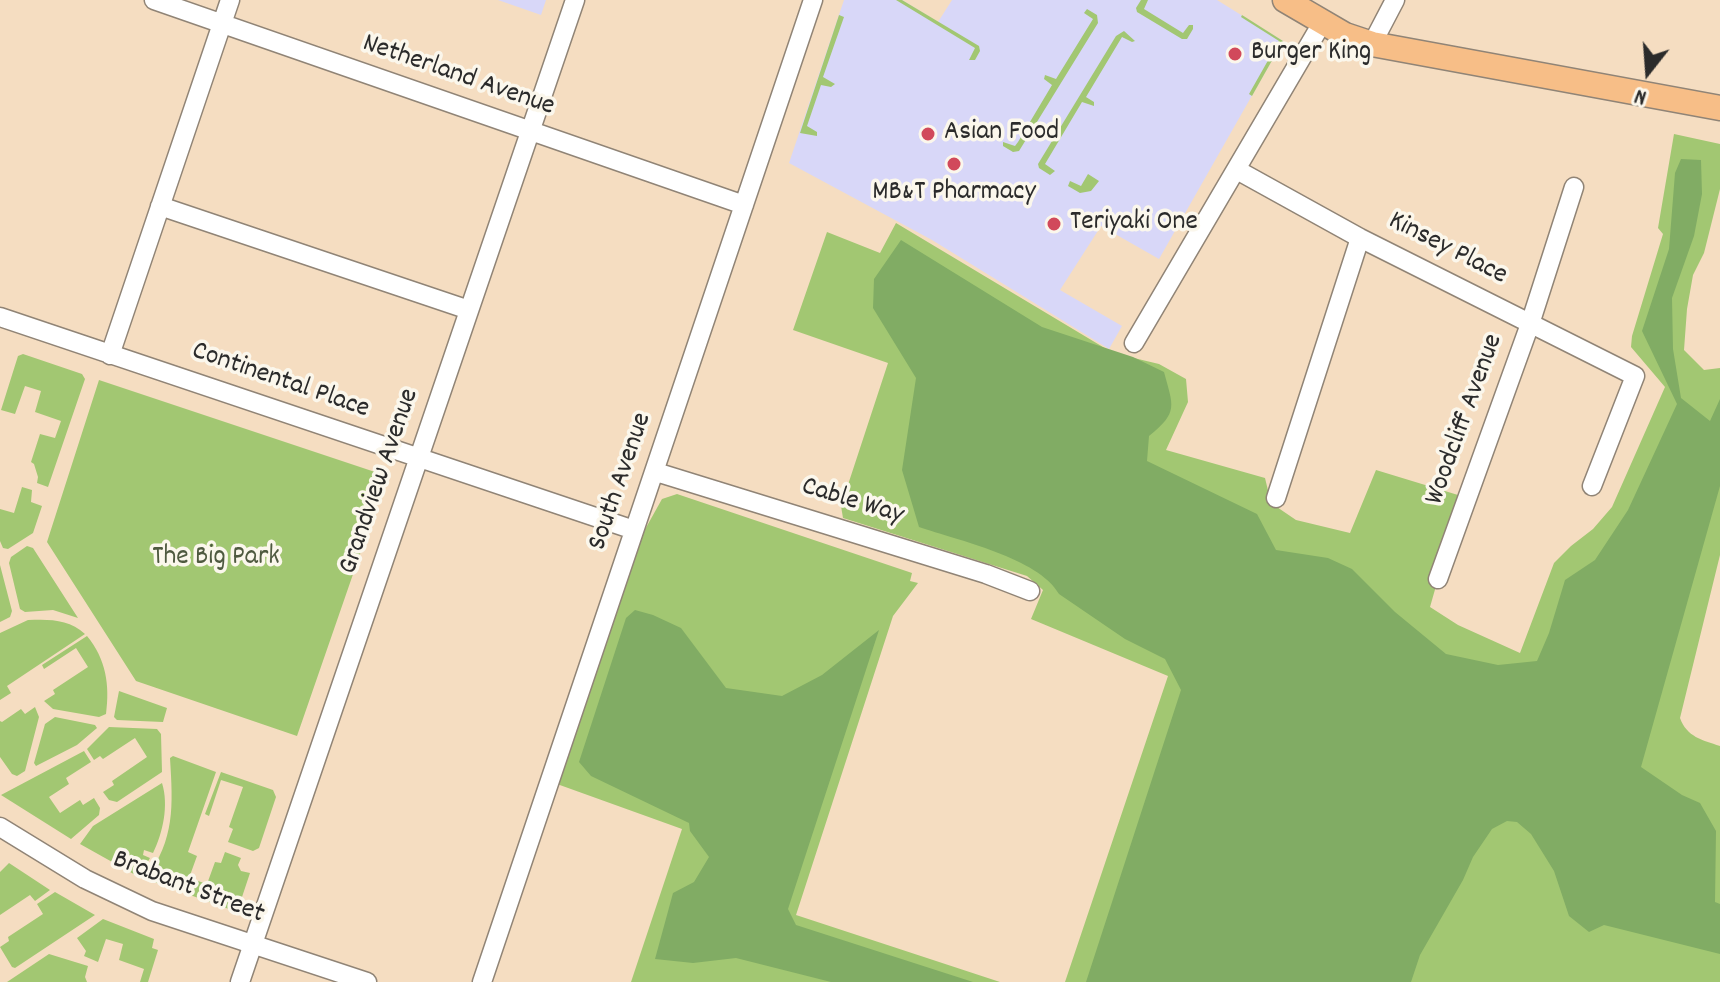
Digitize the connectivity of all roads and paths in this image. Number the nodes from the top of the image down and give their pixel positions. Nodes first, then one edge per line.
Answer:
1 (154, 0) edge
2 (230, 0) edge
3 (575, 0) edge
4 (813, 0) edge
5 (1285, 0) edge
6 (1395, 0) edge
7 (1322, 23) junction
8 (221, 25) junction
9 (1372, 44) junction
10 (1720, 108) edge
11 (530, 132) junction
12 (1237, 170) junction
13 (1574, 187) dead end
14 (744, 205) junction
15 (160, 206) junction
16 (1360, 238) junction
17 (469, 310) junction
18 (0, 317) edge
19 (1530, 324) junction
20 (1134, 343) dead end
21 (110, 355) junction
22 (419, 459) junction
23 (656, 472) junction
24 (1592, 486) dead end
25 (1276, 498) dead end
26 (634, 530) junction
27 (1438, 579) dead end
28 (1030, 591) dead end
29 (0, 827) edge
30 (253, 945) junction
31 (240, 982) edge
32 (367, 982) edge
33 (482, 982) edge

1 - 8 street, Netherland Avenue
2 - 8 street
3 - 11 street, Grandview Avenue
4 - 14 street, South Avenue
5 - 7 main road
6 - 9 street
7 - 9 main road
7 - 12 street
8 - 11 street, Netherland Avenue
8 - 15 street
9 - 10 main road
11 - 14 street, Netherland Avenue
11 - 17 street, Grandview Avenue
12 - 16 street, Kinsey Place
12 - 20 street
13 - 19 street, Woodcliff Avenue
14 - 23 street, South Avenue
15 - 17 street
15 - 21 street
16 - 19 street, Kinsey Place
16 - 25 street
17 - 22 street, Grandview Avenue
18 - 21 street, Continental Place
19 - 24 street, Kinsey Place
19 - 27 street, Woodcliff Avenue
21 - 22 street, Continental Place
22 - 26 street, Continental Place
22 - 30 street, Grandview Avenue
23 - 26 street, South Avenue
23 - 28 street, Cable Way
26 - 33 street, South Avenue
29 - 30 street, Brabant Street
30 - 31 street, Grandview Avenue
30 - 32 street, Brabant Street

